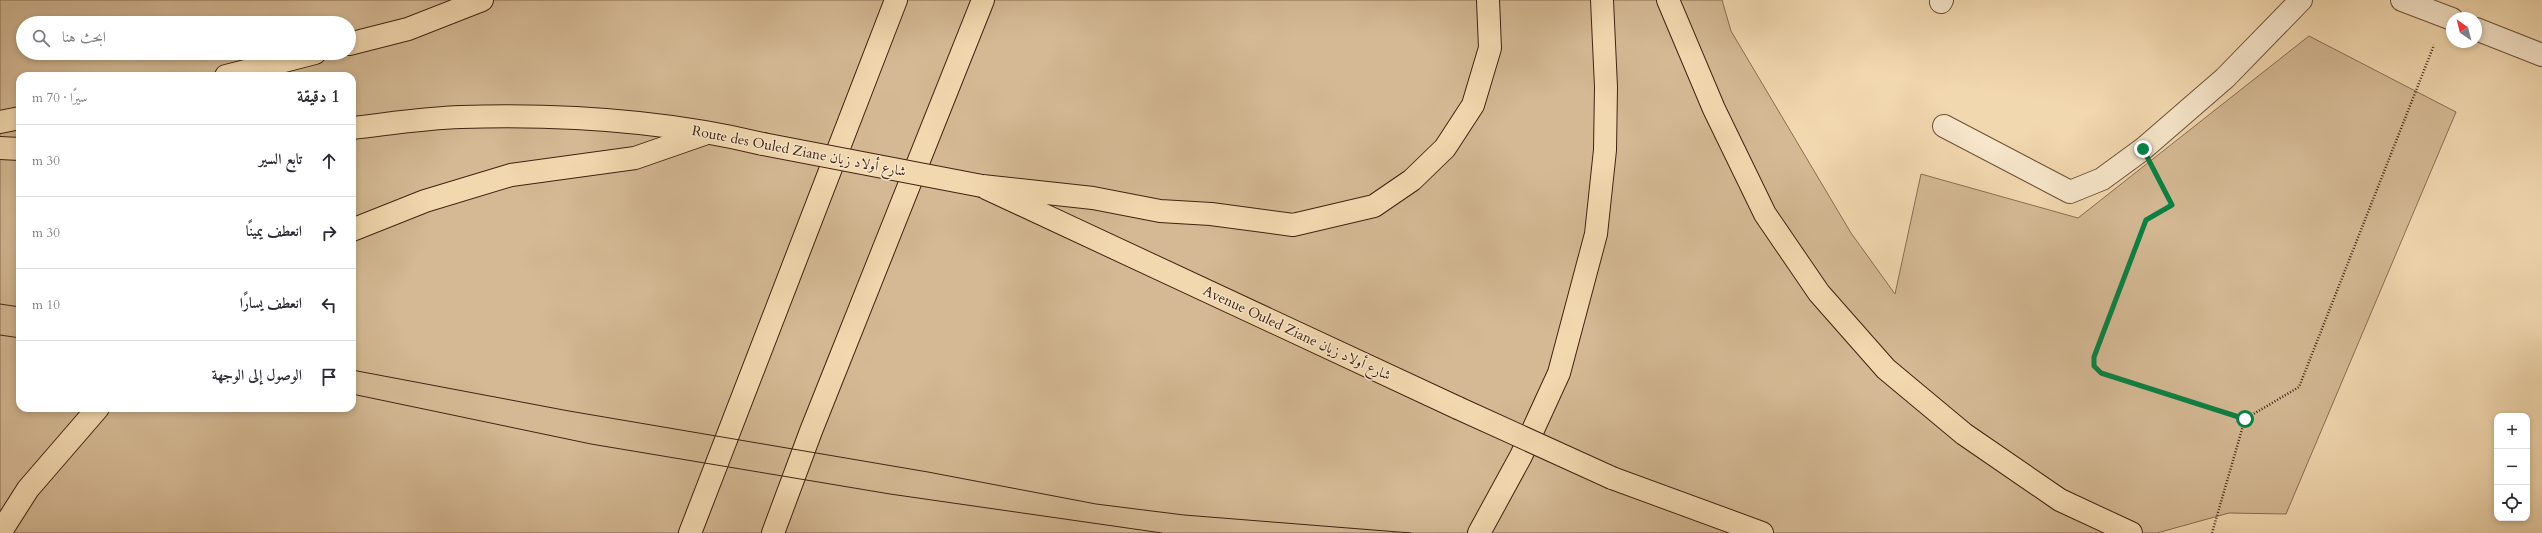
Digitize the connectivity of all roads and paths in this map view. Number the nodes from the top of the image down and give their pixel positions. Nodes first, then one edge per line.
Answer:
1 (482, 0) edge
2 (896, 0) edge
3 (983, 0) edge
4 (1488, 0) edge
5 (1602, 0) edge
6 (1668, 0) edge
7 (2301, 0) edge
8 (2402, 0) edge
9 (2446, 17) edge
10 (2446, 23) edge
11 (2482, 31) edge
12 (356, 42) edge
13 (2542, 54) edge
14 (288, 60) edge
15 (241, 72) edge
16 (16, 119) edge
17 (0, 122) edge
18 (1944, 126) dead end
19 (356, 128) edge
20 (711, 131) junction
21 (0, 148) edge
22 (16, 149) edge
23 (2143, 149) junction
24 (982, 186) junction
25 (356, 228) edge
26 (95, 412) edge
27 (2245, 419) junction
28 (0, 533) edge
29 (690, 533) edge
30 (773, 533) edge
31 (1479, 533) edge
32 (1762, 533) edge
33 (2131, 533) edge
34 (2212, 533) edge

1 - 12 main road
2 - 29 main road
3 - 30 main road
4 - 24 main road
5 - 31 main road
6 - 33 main road
7 - 23 street
8 - 9 street
10 - 27 path
11 - 13 street
14 - 15 main road
16 - 17 main road
18 - 23 street
19 - 20 main road, Route des Ouled Ziane شارع أولاد زيان
20 - 24 main road, Route des Ouled Ziane شارع أولاد زيان, bridge
20 - 25 main road
21 - 22 main road
23 - 27 path
24 - 32 main road, Avenue Ouled Ziane شارع أولاد زيان, bridge
26 - 28 main road
27 - 34 path

